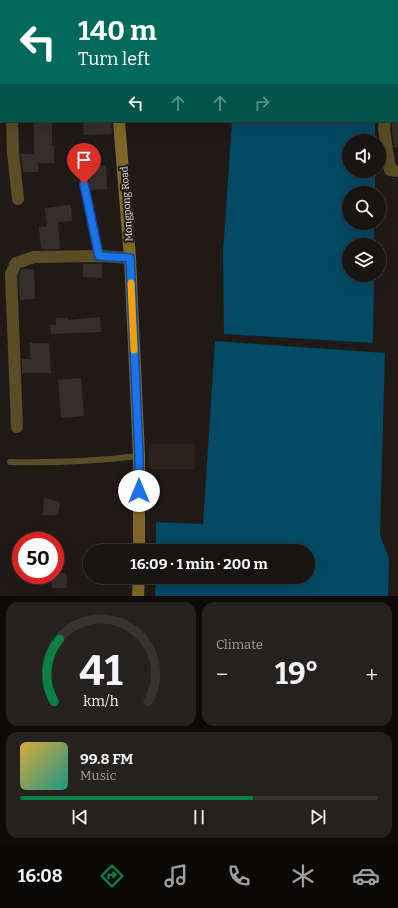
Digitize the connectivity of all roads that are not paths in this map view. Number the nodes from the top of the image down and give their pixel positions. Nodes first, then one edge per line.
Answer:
1 (12, 122) edge
2 (119, 122) edge
3 (384, 122) edge
4 (398, 171) edge
5 (84, 184) dead end
6 (18, 199) dead end
7 (99, 256) junction
8 (130, 258) junction
9 (16, 427) dead end
10 (139, 456) junction
11 (10, 462) dead end
12 (139, 544) edge
13 (138, 584) edge
14 (138, 596) edge

1 - 6 street
2 - 8 main road, Mongpong Road
3 - 4 street
5 - 7 lane
7 - 8 street
7 - 9 street
8 - 10 main road, Mongpong Road
10 - 11 lane
10 - 12 main road, Mongpong Road
13 - 14 main road

